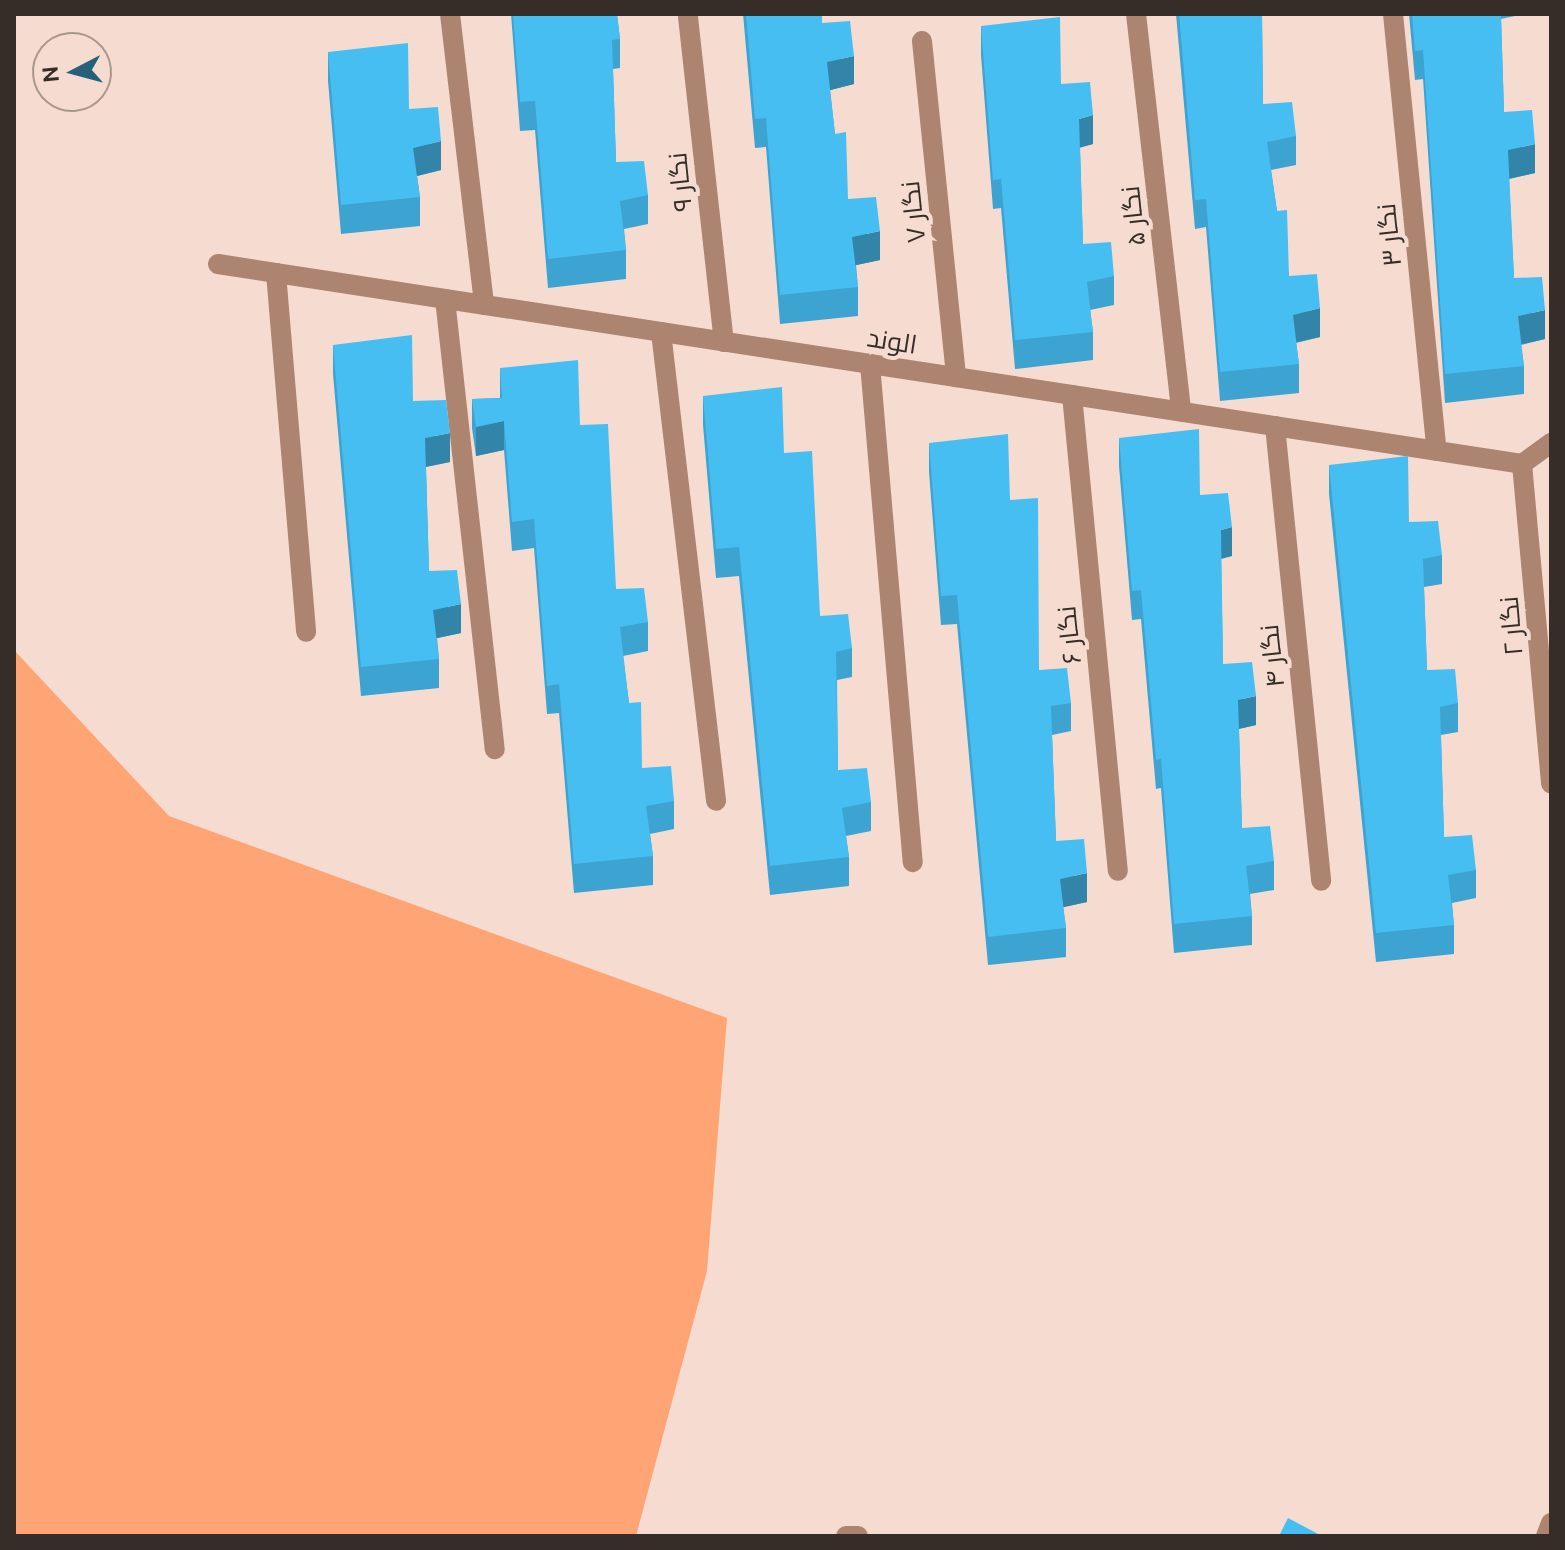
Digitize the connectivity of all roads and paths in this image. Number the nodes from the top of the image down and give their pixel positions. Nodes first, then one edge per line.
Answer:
1 (450, 14) edge
2 (1136, 14) edge
3 (1393, 14) edge
4 (688, 17) dead end
5 (922, 41) dead end
6 (218, 264) dead end
7 (276, 273) junction
8 (445, 299) junction
9 (484, 305) junction
10 (661, 332) junction
11 (724, 342) junction
12 (870, 364) junction
13 (956, 377) junction
14 (1072, 395) junction
15 (1181, 411) junction
16 (1275, 426) junction
17 (1551, 443) edge
18 (1437, 451) junction
19 (1522, 464) junction
20 (306, 632) dead end
21 (495, 749) dead end
22 (1551, 784) edge
23 (716, 801) dead end
24 (913, 862) dead end
25 (1118, 871) dead end
26 (1321, 881) dead end
27 (1551, 1523) edge
28 (846, 1536) edge
29 (858, 1536) edge
30 (1546, 1536) edge

1 - 9 street
2 - 15 street, نگار ۵
3 - 18 street, نگار ۳
4 - 11 street, نگار ۹
5 - 13 street, نگار ۷
6 - 7 street, الوند
7 - 8 street, الوند
7 - 20 street
8 - 9 street, الوند
8 - 21 street
9 - 10 street, الوند
10 - 11 street, الوند
10 - 23 street
11 - 12 street, الوند
12 - 13 street, الوند
12 - 24 street
13 - 14 street, الوند
14 - 15 street, الوند
14 - 25 street, نگار ۶
15 - 16 street, الوند
16 - 18 street, الوند
16 - 26 street, نگار ۴
17 - 19 street
18 - 19 street, الوند
19 - 22 street, نگار ۲
27 - 30 street
28 - 29 street

